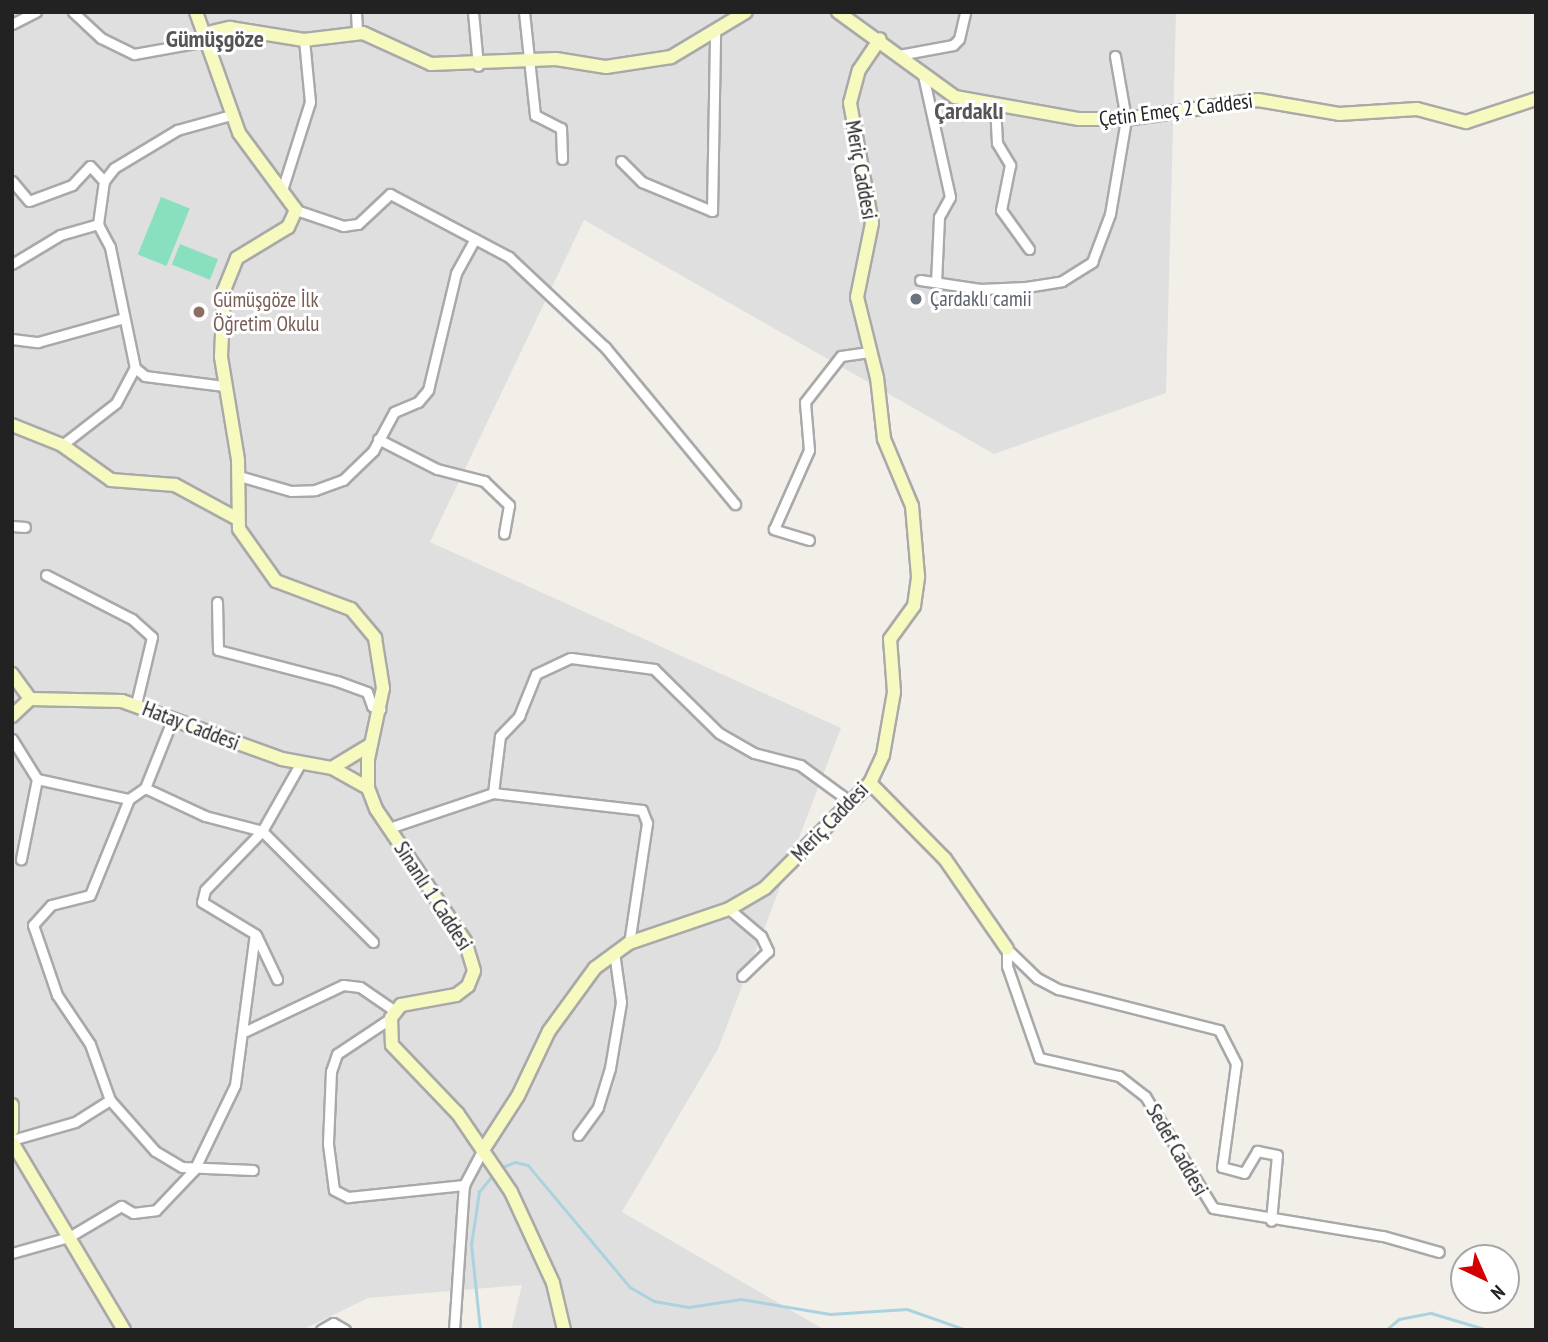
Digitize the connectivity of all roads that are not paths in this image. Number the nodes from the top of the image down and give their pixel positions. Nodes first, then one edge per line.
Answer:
1 (36, 12) edge
2 (73, 12) edge
3 (197, 12) edge
4 (356, 12) edge
5 (473, 12) edge
6 (524, 12) edge
7 (746, 12) edge
8 (838, 12) edge
9 (965, 12) edge
10 (12, 23) edge
11 (715, 32) junction
12 (356, 33) junction
13 (204, 38) junction
14 (880, 39) junction
15 (304, 40) junction
16 (899, 55) junction
17 (1115, 56) dead end
18 (526, 60) junction
19 (478, 66) junction
20 (923, 75) junction
21 (1536, 99) edge
22 (995, 105) junction
23 (231, 115) junction
24 (1126, 119) junction
25 (562, 159) dead end
26 (621, 161) dead end
27 (12, 181) edge
28 (104, 181) junction
29 (283, 187) junction
30 (296, 211) junction
31 (98, 224) junction
32 (475, 239) junction
33 (1030, 249) dead end
34 (12, 264) edge
35 (920, 280) dead end
36 (936, 282) junction
37 (124, 318) junction
38 (12, 339) edge
39 (871, 352) junction
40 (135, 368) junction
41 (223, 386) junction
42 (12, 425) edge
43 (379, 439) junction
44 (62, 445) junction
45 (239, 476) junction
46 (735, 504) dead end
47 (236, 518) junction
48 (12, 526) edge
49 (25, 527) dead end
50 (504, 534) dead end
51 (810, 540) dead end
52 (46, 575) dead end
53 (217, 602) dead end
54 (12, 674) edge
55 (30, 699) junction
56 (136, 704) junction
57 (380, 709) junction
58 (12, 716) edge
59 (173, 718) junction
60 (12, 739) edge
61 (370, 745) junction
62 (300, 764) junction
63 (332, 768) junction
64 (37, 779) junction
65 (870, 783) junction
66 (145, 788) junction
67 (368, 788) junction
68 (493, 793) junction
69 (129, 799) junction
70 (848, 800) junction
71 (389, 828) junction
72 (262, 831) junction
73 (21, 859) dead end
74 (729, 909) junction
75 (255, 934) junction
76 (373, 942) dead end
77 (629, 943) junction
78 (1007, 949) junction
79 (614, 952) junction
80 (742, 976) dead end
81 (277, 979) dead end
82 (393, 1015) junction
83 (246, 1031) junction
84 (110, 1100) junction
85 (12, 1105) edge
86 (12, 1130) edge
87 (578, 1135) dead end
88 (12, 1141) edge
89 (486, 1154) junction
90 (194, 1170) junction
91 (253, 1170) dead end
92 (464, 1185) junction
93 (1271, 1221) junction
94 (69, 1237) junction
95 (1439, 1252) dead end
96 (12, 1253) edge
97 (124, 1330) edge
98 (321, 1330) edge
99 (345, 1330) edge
100 (454, 1330) edge
101 (564, 1330) edge

1 - 10 street
2 - 13 street
3 - 13 street
4 - 12 street
5 - 19 street
6 - 18 street
7 - 11 street
8 - 14 street, Çetin Emeç 2 Caddesi
9 - 16 street
11 - 18 street
11 - 26 street
12 - 15 street
12 - 19 street
13 - 15 street
13 - 23 street
14 - 16 street, Çetin Emeç 2 Caddesi
14 - 39 street, Meriç Caddesi
15 - 29 street
16 - 20 street, Çetin Emeç 2 Caddesi
17 - 24 street
18 - 19 street
18 - 25 street
20 - 22 street, Çetin Emeç 2 Caddesi
20 - 36 street
21 - 24 street, Çetin Emeç 2 Caddesi
22 - 24 street, Çetin Emeç 2 Caddesi
22 - 33 street
23 - 28 street
23 - 29 street
24 - 36 street
27 - 28 street
28 - 31 street
29 - 30 street
30 - 32 street
30 - 41 street
31 - 34 street
31 - 37 street
32 - 43 street
32 - 46 street
35 - 36 street
37 - 38 street
37 - 40 street
39 - 51 street
39 - 65 street, Meriç Caddesi
40 - 41 street
40 - 44 street
41 - 45 street
42 - 44 street
43 - 45 street
43 - 50 street
44 - 47 street
45 - 47 street
47 - 57 street
48 - 49 street
52 - 56 street
53 - 57 street
54 - 55 street
55 - 56 street, Hatay Caddesi
55 - 58 street
56 - 59 street, Hatay Caddesi
57 - 61 street
59 - 62 street, Hatay Caddesi
59 - 66 street
60 - 64 street
61 - 63 street
61 - 67 street
62 - 63 street, Hatay Caddesi
62 - 72 street
63 - 67 street, Hatay Caddesi
64 - 69 street
64 - 73 street
65 - 70 street, Meriç Caddesi
65 - 78 street, Sedef Caddesi
66 - 69 street
66 - 72 street
67 - 71 street, Sinanlı 1 Caddesi
68 - 70 street
68 - 71 street
68 - 77 street
69 - 84 street
70 - 74 street, Meriç Caddesi
71 - 82 street, Sinanlı 1 Caddesi
72 - 75 street
72 - 76 street
74 - 77 street, Meriç Caddesi
74 - 80 street
75 - 81 street
75 - 83 street
77 - 79 street, Meriç Caddesi
78 - 93 street, Sedef Caddesi
78 - 93 street
79 - 87 street
79 - 89 street, Meriç Caddesi
82 - 83 street
82 - 89 street
82 - 92 street
83 - 90 street
84 - 88 street
84 - 90 street
85 - 86 street
88 - 94 street
89 - 92 street
89 - 101 street
90 - 91 street
90 - 94 street
92 - 100 street
93 - 95 street, Sedef Caddesi
94 - 96 street
94 - 97 street
98 - 99 street

